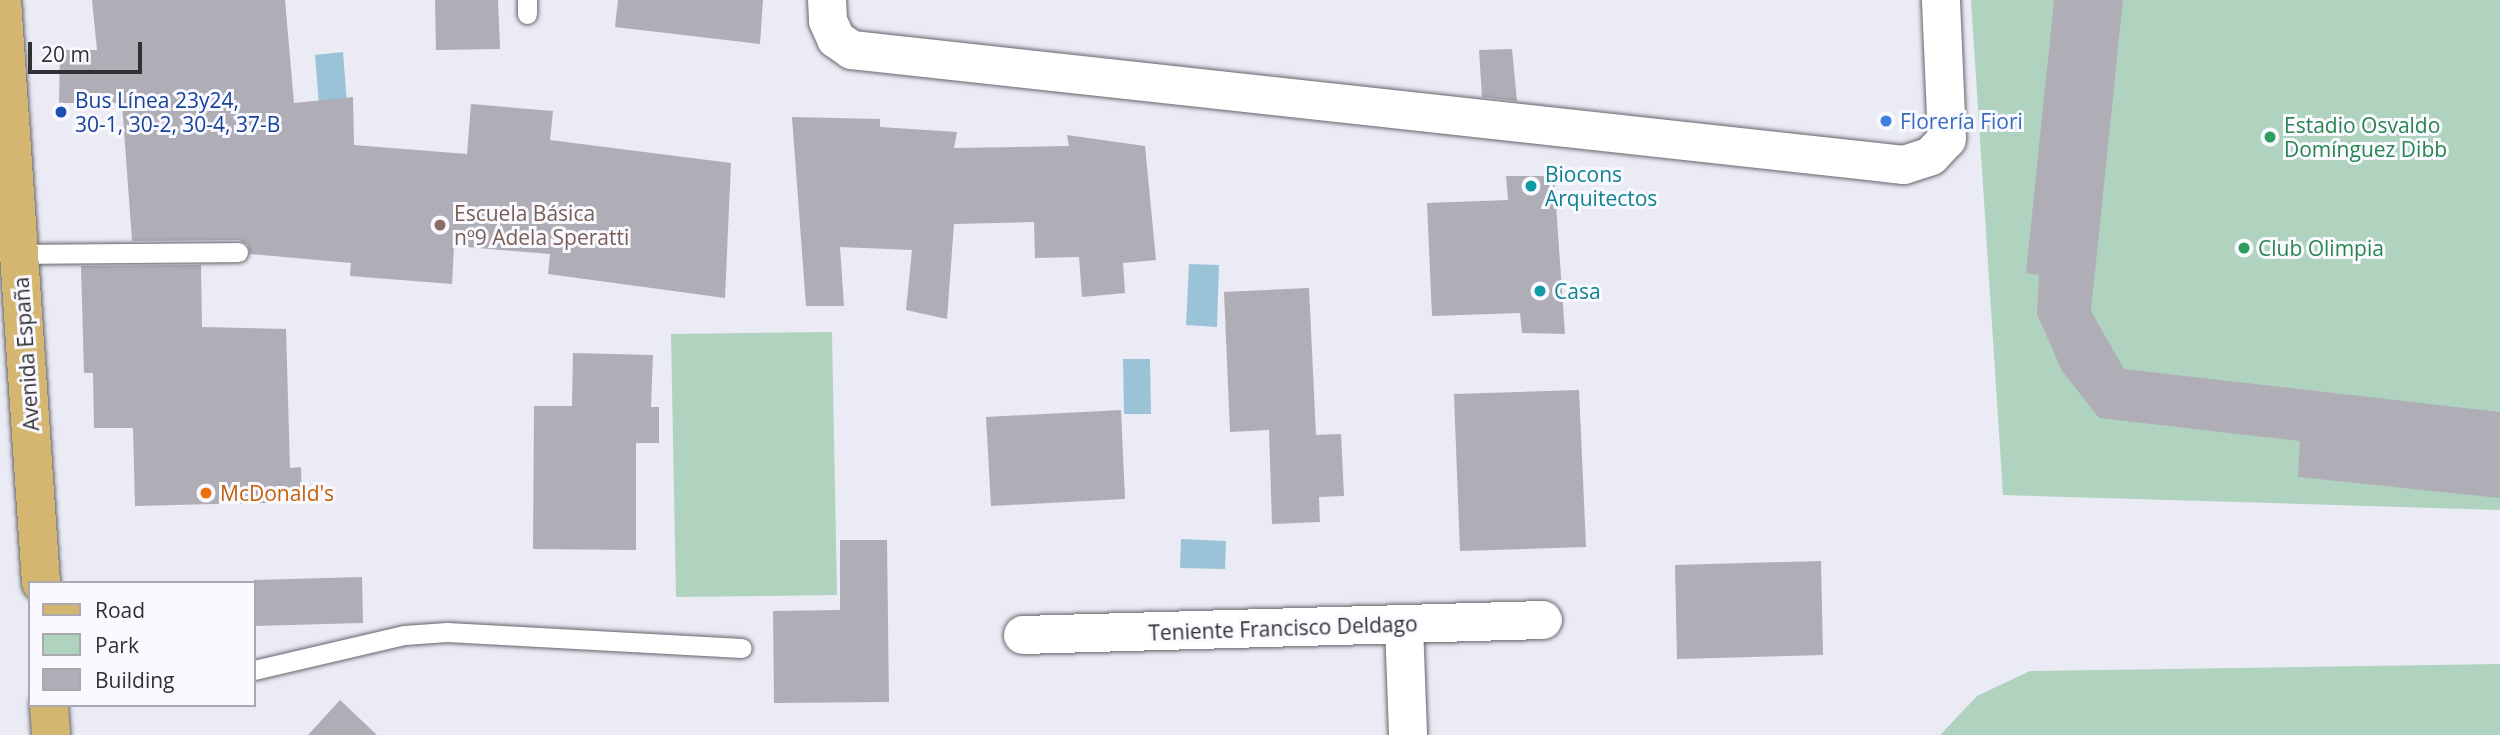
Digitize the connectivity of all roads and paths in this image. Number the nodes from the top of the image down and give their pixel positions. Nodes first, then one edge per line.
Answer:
1 (2, 0) edge
2 (827, 0) edge
3 (1941, 0) edge
4 (238, 252) dead end
5 (19, 254) junction
6 (41, 581) edge
7 (1543, 620) dead end
8 (1404, 625) junction
9 (1023, 635) dead end
10 (742, 648) dead end
11 (256, 670) edge
12 (49, 707) edge
13 (51, 735) edge
14 (1408, 735) edge

1 - 5 main road, Avenida España
2 - 3 street
4 - 5 lane
5 - 6 main road, Avenida España
7 - 8 street, Teniente Francisco Deldago
8 - 9 street, Teniente Francisco Deldago
8 - 14 street
10 - 11 lane
12 - 13 main road

